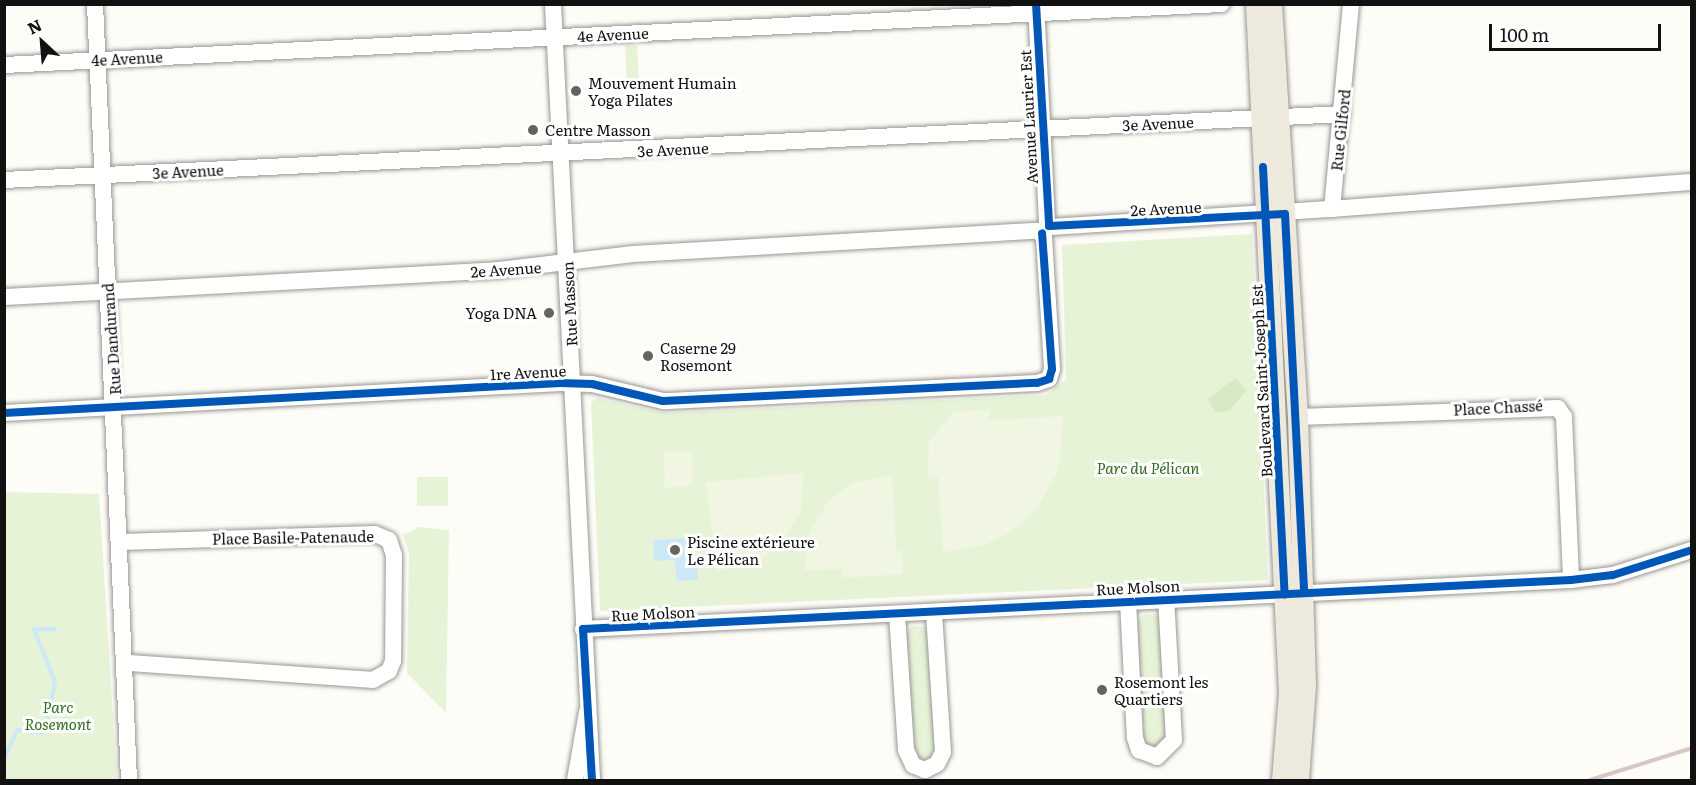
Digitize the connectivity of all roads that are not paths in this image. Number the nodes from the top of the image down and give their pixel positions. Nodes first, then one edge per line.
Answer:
1 (95, 4) edge
2 (553, 4) edge
3 (1221, 4) edge
4 (1256, 4) edge
5 (1272, 4) edge
6 (1351, 4) edge
7 (1037, 9) edge
8 (555, 36) junction
9 (98, 60) junction
10 (4, 65) edge
11 (1342, 114) junction
12 (1269, 117) junction
13 (1042, 130) junction
14 (562, 154) junction
15 (104, 175) junction
16 (4, 180) edge
17 (1692, 182) edge
18 (1332, 209) junction
19 (1285, 214) junction
20 (1265, 216) junction
21 (1046, 230) junction
22 (567, 264) junction
23 (107, 292) junction
24 (4, 297) edge
25 (1049, 379) joint
26 (573, 383) junction
27 (115, 407) junction
28 (4, 413) edge
29 (1298, 417) junction
30 (121, 542) junction
31 (1692, 550) edge
32 (1571, 580) junction
33 (1294, 593) junction
34 (1166, 599) junction
35 (1128, 601) junction
36 (934, 612) junction
37 (897, 614) junction
38 (583, 629) junction
39 (127, 663) junction
40 (587, 712) junction
41 (129, 780) edge
42 (575, 780) edge
43 (592, 780) edge
44 (1282, 780) edge
45 (1299, 780) edge

1 - 9 street, Rue Dandurand
2 - 8 street, Rue Masson
3 - 7 street, 4e Avenue
4 - 12 main road, Boulevard Saint-Joseph Est
5 - 12 main road, Boulevard Saint-Joseph Est
6 - 11 street, Rue Gilford
7 - 8 street, 4e Avenue
7 - 13 street, Avenue Laurier Est
8 - 9 street, 4e Avenue
8 - 14 street, Rue Masson
9 - 10 street, 4e Avenue
9 - 15 street, Rue Dandurand
11 - 12 street, 3e Avenue
11 - 18 street, Rue Gilford
12 - 13 street, 3e Avenue
12 - 19 main road, Boulevard Saint-Joseph Est
12 - 20 main road, Boulevard Saint-Joseph Est
13 - 14 street, 3e Avenue
13 - 21 street, Avenue Laurier Est
14 - 15 street, 3e Avenue
14 - 22 street, Rue Masson
15 - 16 street, 3e Avenue
15 - 23 street, Rue Dandurand
17 - 18 street
18 - 19 street
19 - 20 street, 2e Avenue
19 - 29 main road, Boulevard Saint-Joseph Est
20 - 21 street, 2e Avenue
20 - 33 main road, Boulevard Saint-Joseph Est
21 - 22 street, 2e Avenue
21 - 25 street, Avenue Laurier Est
22 - 23 street, 2e Avenue
22 - 26 street, Rue Masson
23 - 24 street, 2e Avenue
23 - 27 street, Rue Dandurand
25 - 26 street, 1re Avenue
26 - 27 street, 1re Avenue
26 - 38 street, Rue Masson
27 - 28 street, 1re Avenue
27 - 30 street, Rue Dandurand
29 - 32 street, Place Chassé
29 - 33 main road, Boulevard Saint-Joseph Est
30 - 39 street, Rue Dandurand
30 - 39 street, Place Basile-Patenaude
31 - 32 street, Rue Molson
32 - 33 street, Rue Molson
33 - 34 street, Rue Molson
33 - 44 main road, Boulevard Saint-Joseph Est
33 - 45 main road, Boulevard Saint-Joseph Est
34 - 35 street, Rue Molson
34 - 35 street
35 - 36 street, Rue Molson
36 - 37 street, Rue Molson
36 - 37 street
37 - 38 street, Rue Molson
38 - 40 street, Rue Masson
39 - 41 street, Rue Dandurand
40 - 42 street, Rue Masson
40 - 43 street, Rue Masson

